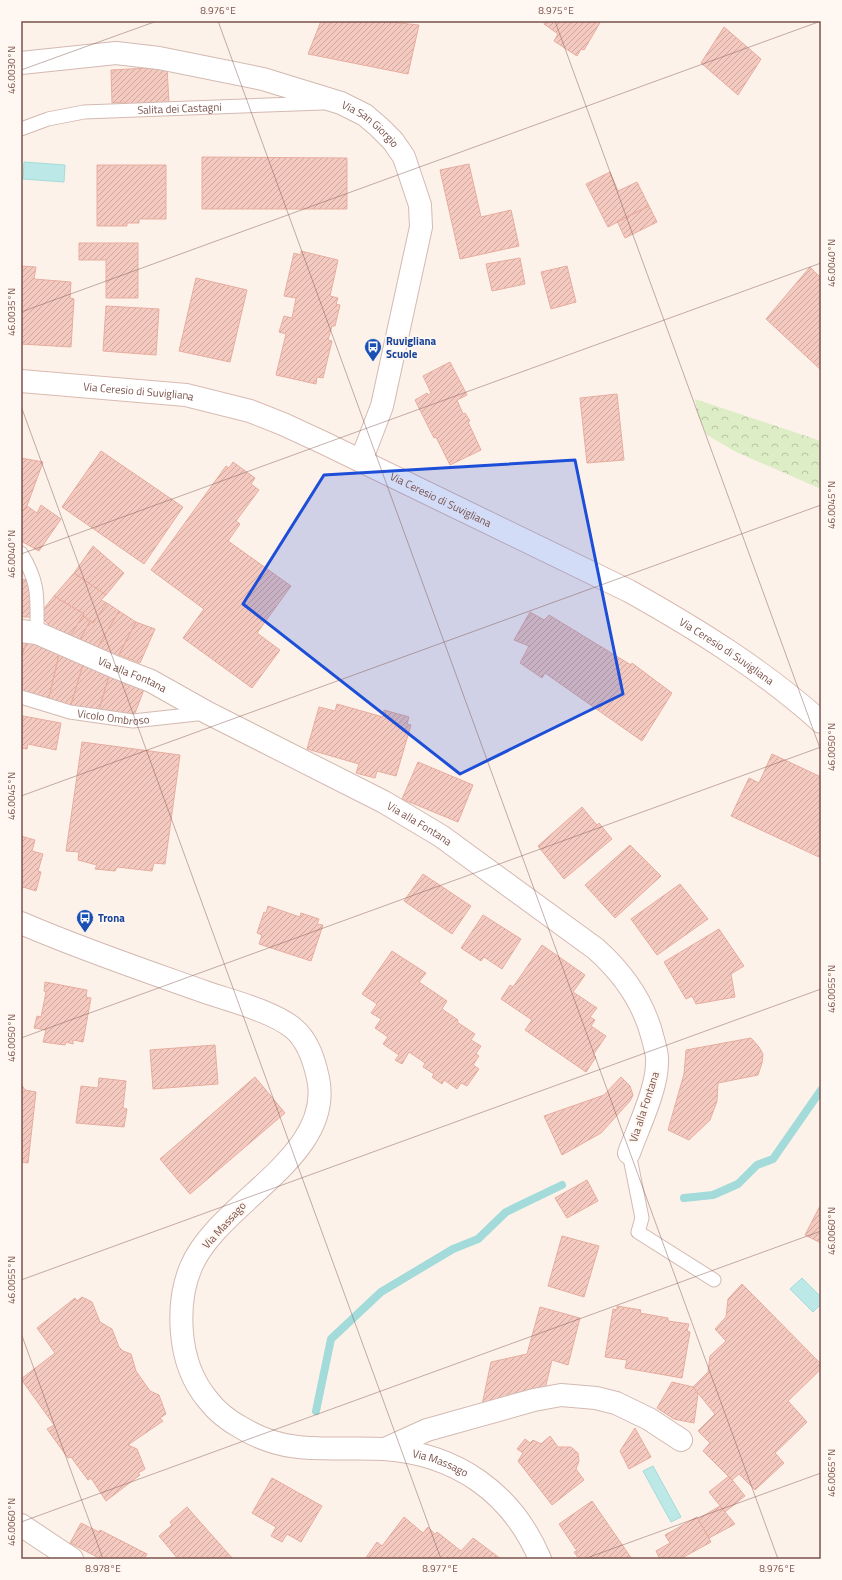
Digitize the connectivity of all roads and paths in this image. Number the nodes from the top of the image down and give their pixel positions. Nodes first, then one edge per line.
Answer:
1 (21, 63) edge
2 (341, 103) junction
3 (21, 129) edge
4 (21, 381) edge
5 (361, 460) junction
6 (21, 553) edge
7 (29, 632) edge
8 (21, 697) edge
9 (208, 713) junction
10 (821, 722) edge
11 (21, 923) edge
12 (629, 1153) joint
13 (714, 1280) dead end
14 (681, 1440) dead end
15 (385, 1449) junction
16 (21, 1525) edge
17 (72, 1559) edge
18 (540, 1559) edge

1 - 2 street, Via San Giorgio
2 - 3 lane, Salita dei Castagni
2 - 5 street, Via San Giorgio
4 - 5 street, Via Ceresio di Suvigliana
5 - 10 street, Via Ceresio di Suvigliana
6 - 7 lane
7 - 9 street, Via alla Fontana
8 - 9 lane, Vicolo Ombroso
9 - 12 street, Via alla Fontana
11 - 15 street, Via Massago
12 - 13 lane
14 - 15 street
15 - 18 street, Via Massago
16 - 17 street

